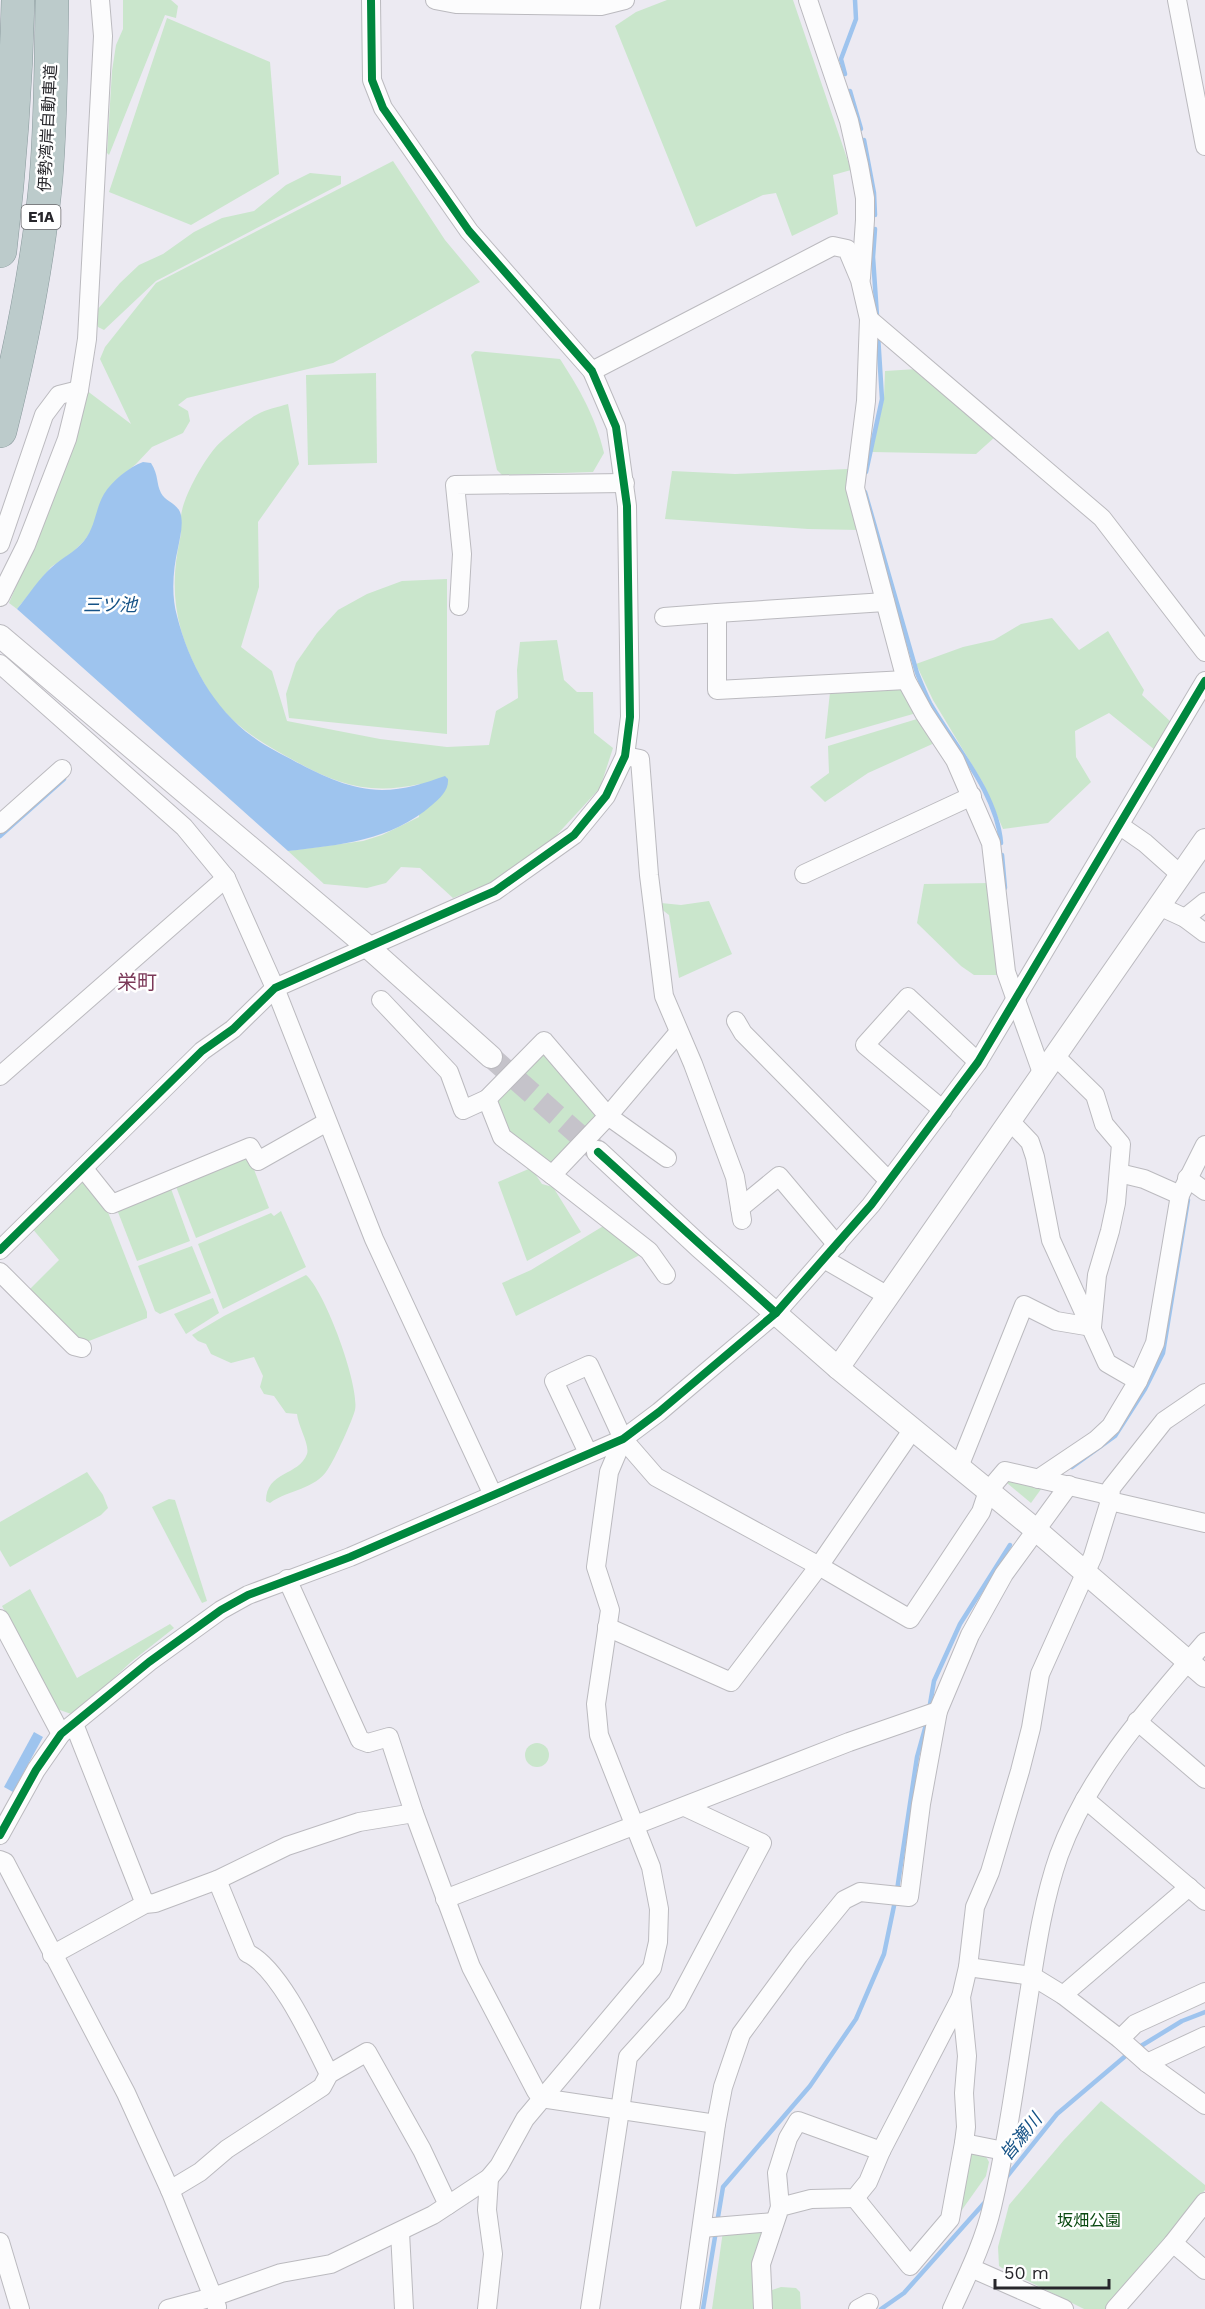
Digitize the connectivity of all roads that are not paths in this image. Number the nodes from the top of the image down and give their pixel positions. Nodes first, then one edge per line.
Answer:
1 (18, 0) edge
2 (51, 0) edge
3 (100, 0) edge
4 (371, 0) edge
5 (435, 0) edge
6 (625, 0) edge
7 (808, 0) edge
8 (1177, 0) edge
9 (551, 3) edge
10 (1205, 146) edge
11 (0, 251) edge
12 (860, 280) junction
13 (869, 319) junction
14 (591, 370) junction
15 (79, 390) junction
16 (0, 431) edge
17 (625, 483) junction
18 (0, 544) edge
19 (0, 597) edge
20 (885, 602) junction
21 (459, 606) dead end
22 (717, 613) junction
23 (664, 617) dead end
24 (0, 636) edge
25 (1205, 652) edge
26 (0, 664) edge
27 (906, 680) junction
28 (1205, 681) edge
29 (625, 756) junction
30 (62, 769) dead end
31 (972, 796) junction
32 (0, 824) edge
33 (1119, 825) junction
34 (1205, 840) edge
35 (804, 874) dead end
36 (1181, 875) junction
37 (226, 878) junction
38 (1205, 902) edge
39 (1159, 906) junction
40 (1185, 918) junction
41 (1205, 933) edge
42 (368, 947) junction
43 (275, 988) junction
44 (1016, 997) junction
45 (381, 1000) dead end
46 (736, 1021) dead end
47 (678, 1033) junction
48 (491, 1058) tunnel mouth
49 (978, 1062) junction
50 (1048, 1065) junction
51 (0, 1076) edge
52 (487, 1099) junction
53 (943, 1110) junction
54 (609, 1116) junction
55 (1010, 1121) junction
56 (327, 1122) junction
57 (1205, 1145) edge
58 (598, 1152) tunnel mouth
59 (667, 1158) dead end
60 (84, 1169) junction
61 (1119, 1173) junction
62 (552, 1175) junction
63 (889, 1182) junction
64 (1184, 1186) junction
65 (1205, 1191) edge
66 (837, 1245) junction
67 (0, 1250) edge
68 (824, 1259) junction
69 (0, 1272) edge
70 (666, 1275) dead end
71 (888, 1296) junction
72 (776, 1313) junction
73 (1092, 1327) junction
74 (82, 1348) dead end
75 (838, 1368) junction
76 (1138, 1381) junction
77 (1205, 1393) edge
78 (913, 1429) junction
79 (623, 1439) junction
80 (588, 1453) junction
81 (959, 1467) junction
82 (1038, 1479) junction
83 (1069, 1485) junction
84 (988, 1491) junction
85 (493, 1495) junction
86 (1110, 1501) junction
87 (1205, 1523) edge
88 (1036, 1530) junction
89 (819, 1566) junction
90 (1084, 1573) junction
91 (287, 1579) junction
92 (0, 1619) edge
93 (607, 1627) junction
94 (1205, 1642) edge
95 (1196, 1669) edge
96 (929, 1713) junction
97 (1137, 1721) junction
98 (68, 1729) junction
99 (1205, 1779) edge
100 (1085, 1799) junction
101 (685, 1807) junction
102 (414, 1813) junction
103 (636, 1826) junction
104 (0, 1835) edge
105 (0, 1860) edge
106 (217, 1880) junction
107 (1189, 1887) junction
108 (445, 1899) junction
109 (1205, 1901) edge
110 (145, 1904) junction
111 (52, 1955) junction
112 (968, 1966) junction
113 (1032, 1976) junction
114 (1205, 1992) edge
115 (1063, 1995) junction
116 (962, 1996) junction
117 (1205, 2036) edge
118 (1120, 2039) junction
119 (1147, 2063) junction
120 (329, 2074) junction
121 (541, 2098) junction
122 (1205, 2105) edge
123 (621, 2110) junction
124 (716, 2124) junction
125 (964, 2143) junction
126 (881, 2151) junction
127 (1004, 2151) junction
128 (489, 2178) junction
129 (170, 2190) junction
130 (855, 2198) junction
131 (1205, 2202) edge
132 (448, 2205) junction
133 (777, 2215) junction
134 (711, 2227) junction
135 (400, 2232) junction
136 (0, 2242) edge
137 (1173, 2243) junction
138 (971, 2268) junction
139 (1205, 2270) edge
140 (215, 2303) edge
141 (20, 2309) edge
142 (168, 2309) edge
143 (404, 2309) edge
144 (486, 2309) edge
145 (590, 2309) edge
146 (690, 2309) edge
147 (763, 2309) edge
148 (952, 2309) edge
149 (1064, 2309) edge
150 (1115, 2309) edge

1 - 11 highway, 伊勢湾岸自動車道 / E1A
2 - 16 highway, 伊勢湾岸自動車道 / E1A
3 - 15 street
4 - 14 street
5 - 9 street
6 - 9 street
7 - 12 street
8 - 10 street
12 - 13 street
12 - 14 street
13 - 20 street
13 - 25 street
14 - 17 street
15 - 18 street
15 - 19 street
17 - 21 street
17 - 29 street
20 - 22 street
20 - 27 street
22 - 23 street
22 - 27 street
24 - 42 street
26 - 37 street
27 - 31 street
28 - 33 street
29 - 42 street
29 - 47 street
30 - 32 street
31 - 35 street
31 - 44 street
33 - 36 street
33 - 44 street
34 - 36 street
36 - 39 street
37 - 43 street
37 - 51 street
38 - 40 street
39 - 40 street
39 - 50 street
40 - 41 street
42 - 43 street
42 - 48 street
43 - 56 street
43 - 60 street
44 - 49 street
44 - 50 street
45 - 52 street
46 - 63 street
47 - 54 street
47 - 66 street
49 - 53 street
49 - 53 street
50 - 55 street
50 - 61 street
52 - 54 street
52 - 62 street
53 - 63 street
54 - 59 street
54 - 62 street
55 - 71 street
55 - 73 street
56 - 60 street
56 - 85 street
57 - 64 street
58 - 72 street
60 - 67 street
61 - 64 street
61 - 73 street
62 - 70 street
63 - 66 street
64 - 65 street
64 - 76 street
66 - 68 street
68 - 71 street
68 - 72 street
69 - 74 street
71 - 75 street
72 - 75 street
72 - 79 street
73 - 76 street
73 - 81 street
75 - 78 street
76 - 82 street
77 - 86 street
78 - 81 street
78 - 89 street
79 - 80 street
79 - 80 street
79 - 89 street
79 - 93 street
80 - 85 street
81 - 84 street
82 - 83 street
82 - 84 street
83 - 86 street
83 - 88 street
84 - 88 street
84 - 89 street
85 - 91 street
86 - 87 street
86 - 90 street
88 - 90 street
88 - 96 street
89 - 93 street
90 - 95 street
90 - 112 street
91 - 98 street
91 - 102 street
92 - 98 street
93 - 103 street
94 - 95 street
95 - 97 street
96 - 101 street
96 - 124 street
97 - 99 street
97 - 100 street
98 - 104 street
98 - 110 street
100 - 107 street
100 - 113 street
101 - 103 street
101 - 123 street
102 - 106 street
102 - 108 street
103 - 108 street
103 - 121 street
105 - 111 street
106 - 110 street
106 - 120 street
107 - 109 street
107 - 115 street
108 - 121 street
110 - 111 street
111 - 129 street
112 - 113 street
112 - 116 street
113 - 115 street
113 - 127 street
114 - 118 street
115 - 118 street
116 - 125 street
116 - 126 street
117 - 119 street
118 - 119 street
119 - 122 street
120 - 129 street
120 - 132 street
121 - 123 street
121 - 128 street
123 - 124 street
123 - 145 street
124 - 134 street
125 - 127 street
125 - 130 street
126 - 130 street
126 - 133 street
127 - 138 street
128 - 132 street
128 - 144 street
129 - 140 street
130 - 133 street
131 - 137 street
132 - 135 street
133 - 134 street
133 - 147 street
134 - 146 street
135 - 140 street
135 - 143 street
136 - 141 street
137 - 139 street
137 - 150 street
138 - 148 street
138 - 149 street
140 - 142 street

